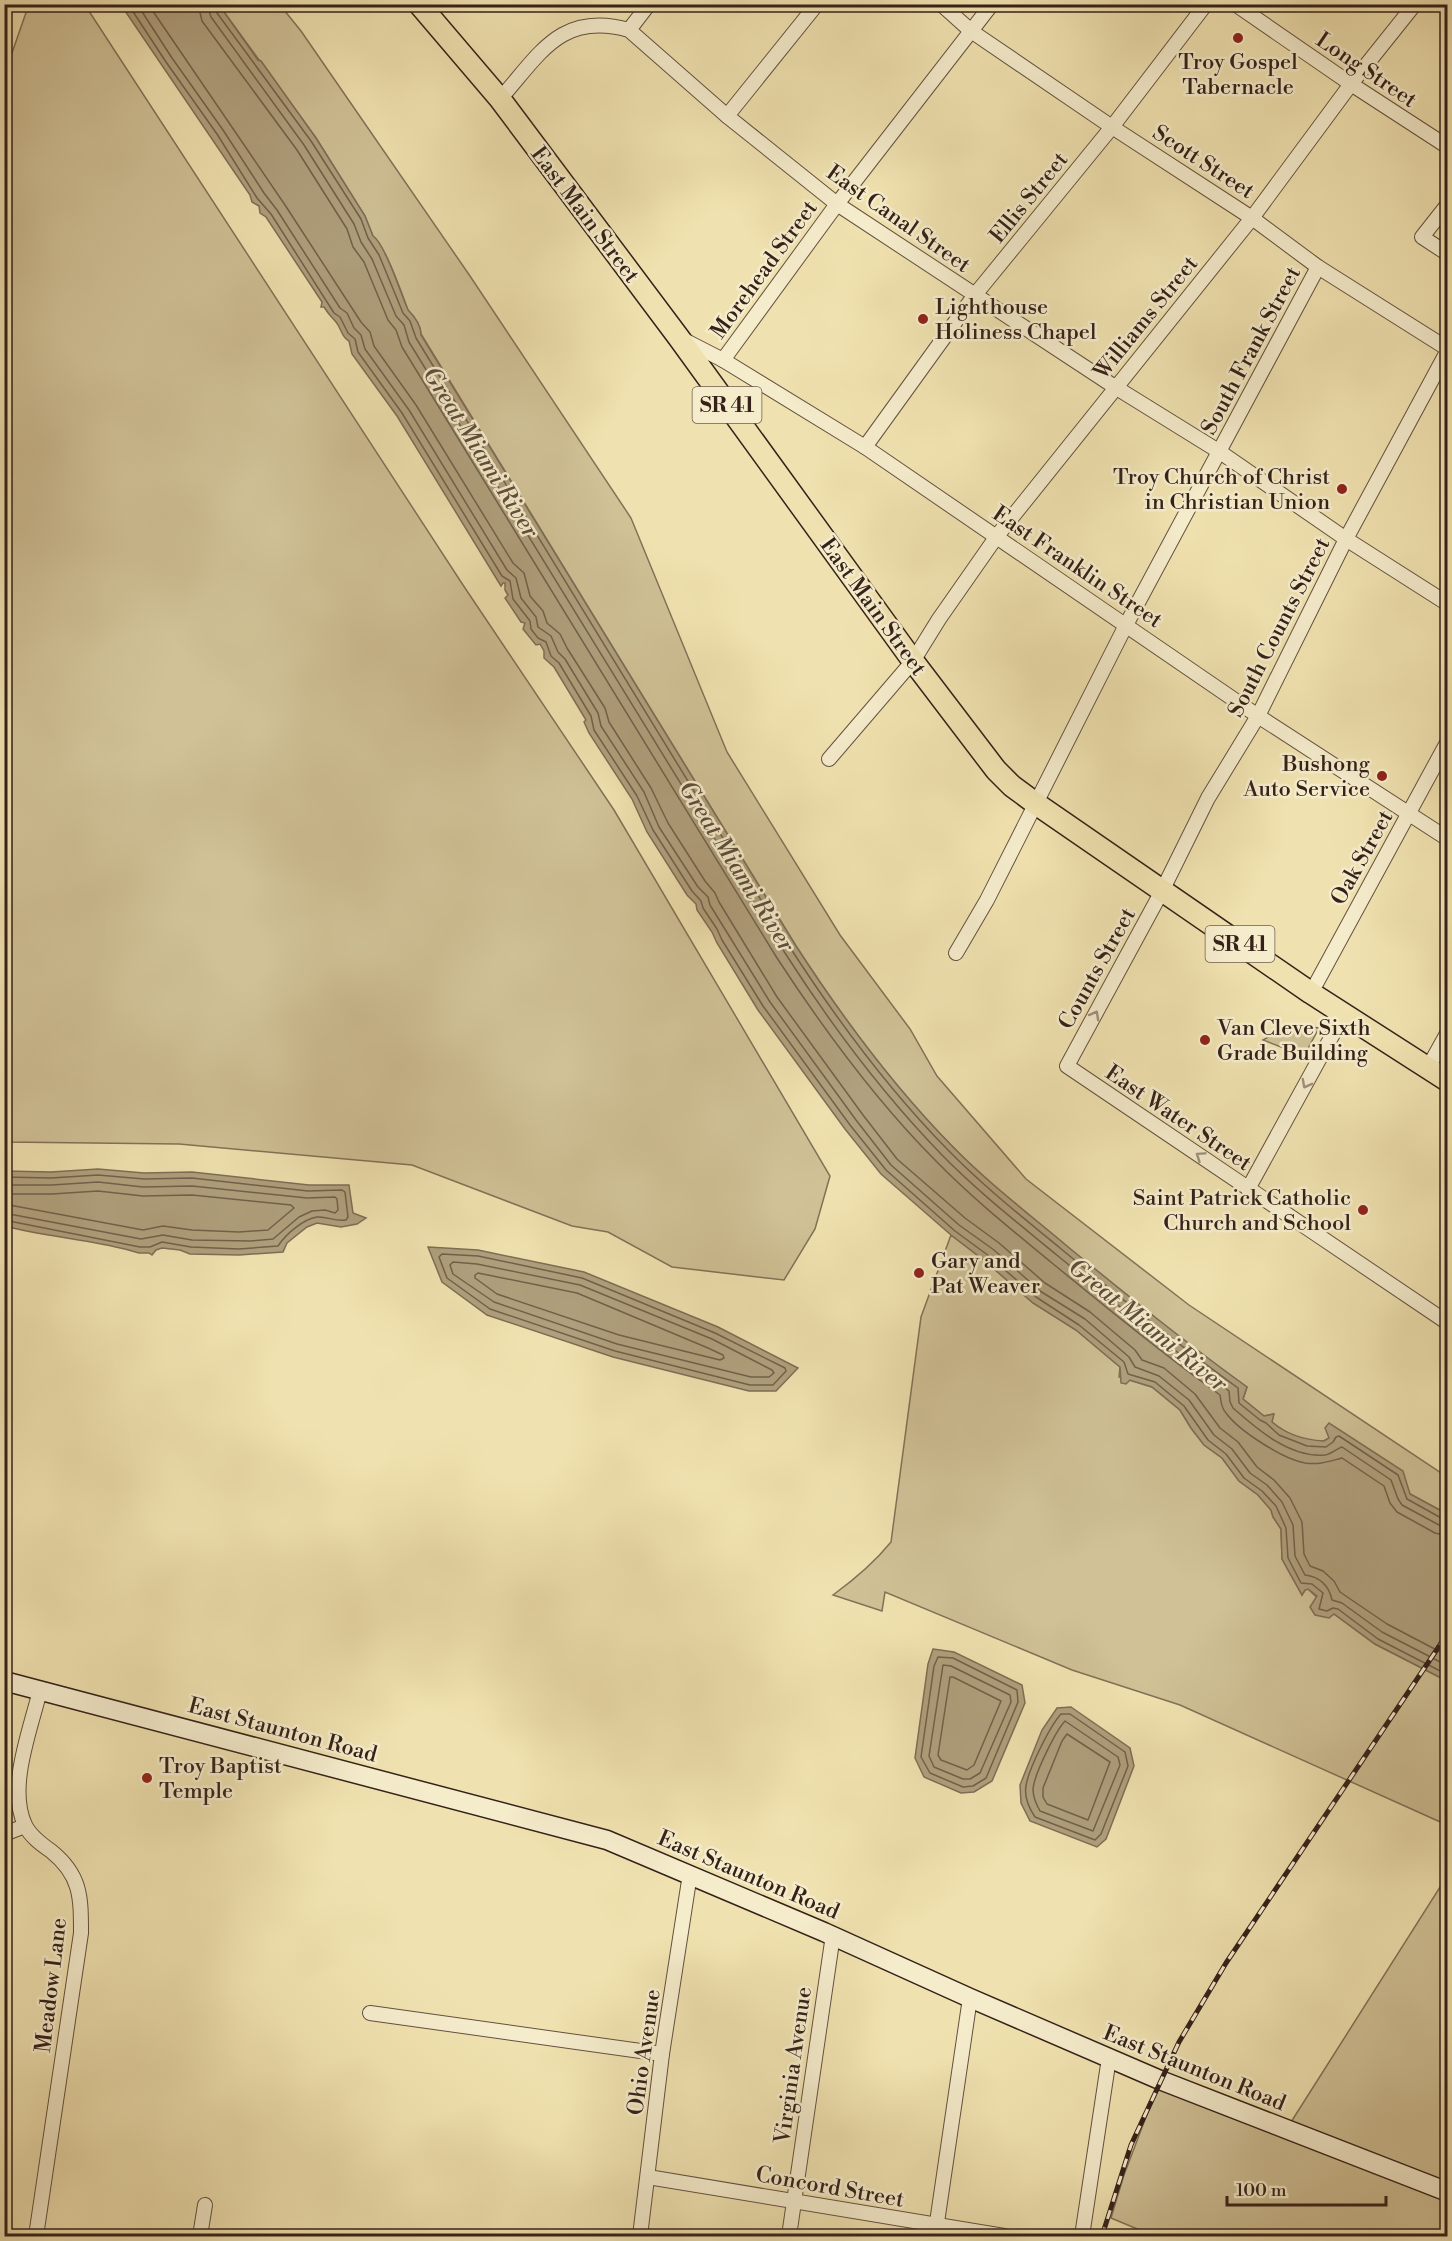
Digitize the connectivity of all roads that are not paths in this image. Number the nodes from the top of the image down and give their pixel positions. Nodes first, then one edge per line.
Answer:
1 (419, 4) edge
2 (649, 4) edge
3 (816, 4) edge
4 (941, 4) edge
5 (992, 4) edge
6 (1206, 4) edge
7 (1235, 4) edge
8 (1415, 4) edge
9 (629, 30) junction
10 (971, 31) junction
11 (1351, 84) junction
12 (500, 99) junction
13 (727, 116) junction
14 (1112, 127) junction
15 (1448, 147) edge
16 (837, 204) junction
17 (1448, 204) edge
18 (1252, 218) junction
19 (1448, 254) edge
20 (1318, 267) junction
21 (974, 296) junction
22 (679, 338) junction
23 (1448, 349) edge
24 (723, 360) junction
25 (1115, 387) junction
26 (865, 447) junction
27 (1220, 452) junction
28 (997, 536) junction
29 (1346, 539) junction
30 (1448, 604) edge
31 (1126, 625) junction
32 (913, 661) junction
33 (1258, 716) junction
34 (1448, 741) edge
35 (829, 759) dead end
36 (1035, 803) junction
37 (1409, 814) junction
38 (1448, 839) edge
39 (1162, 891) junction
40 (956, 953) dead end
41 (1311, 993) junction
42 (1344, 1014) junction
43 (1448, 1032) edge
44 (1066, 1066) joint
45 (1428, 1068) junction
46 (1448, 1082) edge
47 (1248, 1189) junction
48 (1448, 1323) edge
49 (4, 1681) edge
50 (40, 1690) junction
51 (25, 1826) junction
52 (4, 1833) edge
53 (690, 1874) junction
54 (833, 1935) junction
55 (970, 1998) junction
56 (370, 2013) dead end
57 (662, 2054) junction
58 (1109, 2058) junction
59 (648, 2177) junction
60 (1448, 2193) edge
61 (794, 2200) junction
62 (205, 2205) dead end
63 (936, 2231) edge
64 (36, 2236) edge
65 (200, 2236) edge
66 (640, 2236) edge
67 (789, 2236) edge
68 (1004, 2236) edge
69 (1083, 2236) edge

1 - 12 main road, East Main Street / SR 41
2 - 9 street
3 - 13 street
4 - 10 street, Scott Street
5 - 10 street, Morehead Street
6 - 14 street, Ellis Street
7 - 11 street, Long Street
8 - 11 street, Williams Street
9 - 12 street, East Canal Street
9 - 13 street, East Canal Street
10 - 14 street, Scott Street
10 - 16 street, Morehead Street
11 - 15 street, Long Street
11 - 18 street, Williams Street
12 - 22 main road, East Main Street / SR 41
13 - 16 street, East Canal Street
14 - 18 street, Scott Street
14 - 21 street, Ellis Street
16 - 21 street, East Canal Street
16 - 24 street, Morehead Street
17 - 19 street
18 - 20 street, Scott Street
18 - 25 street, Williams Street
20 - 23 street, Scott Street
20 - 27 street, South Frank Street
21 - 25 street, East Canal Street
21 - 26 street, Ellis Street
22 - 24 street, East Franklin Street
22 - 32 main road, East Main Street / SR 41
23 - 29 street, South Counts Street
24 - 26 street, East Franklin Street
25 - 27 street, East Canal Street
25 - 28 street, Williams Street
26 - 28 street, East Franklin Street
27 - 29 street, East Canal Street
27 - 31 street, South Frank Street
28 - 31 street, East Franklin Street
28 - 32 street, Williams Street
29 - 30 street, East Canal Street
29 - 33 street, South Counts Street
31 - 33 street, East Franklin Street
31 - 36 street, South Frank Street
32 - 35 street, Williams Street
32 - 36 main road, East Main Street / SR 41
33 - 37 street, East Franklin Street
33 - 39 street, South Counts Street
34 - 37 street, Oak Street
36 - 39 main road, East Main Street / SR 41
36 - 40 street, South Frank Street
37 - 38 street, East Franklin Street
37 - 41 street, Oak Street
39 - 41 main road, East Main Street / SR 41
44 -> 39 street, Counts Street
41 - 42 main road, East Main Street / SR 41
42 - 45 main road, East Main Street / SR 41
42 -> 47 street
43 - 45 street
47 -> 44 street, East Water Street
45 - 46 main road, East Main Street / SR 41
47 - 48 street, East Water Street
49 - 50 main road, East Staunton Road
50 - 51 street
50 - 53 main road, East Staunton Road
51 - 52 street
51 - 64 street, Meadow Lane
53 - 54 main road, East Staunton Road
53 - 57 street, Ohio Avenue
54 - 55 main road, East Staunton Road
54 - 61 street, Virginia Avenue
55 - 58 main road, East Staunton Road
55 - 63 street
56 - 57 street
57 - 59 street, Ohio Avenue
58 - 60 main road, East Staunton Road
58 - 69 street
59 - 61 street, Concord Street
59 - 66 street, Ohio Avenue
61 - 63 street, Concord Street
61 - 67 street, Virginia Avenue
62 - 65 street
63 - 68 street, Concord Street

